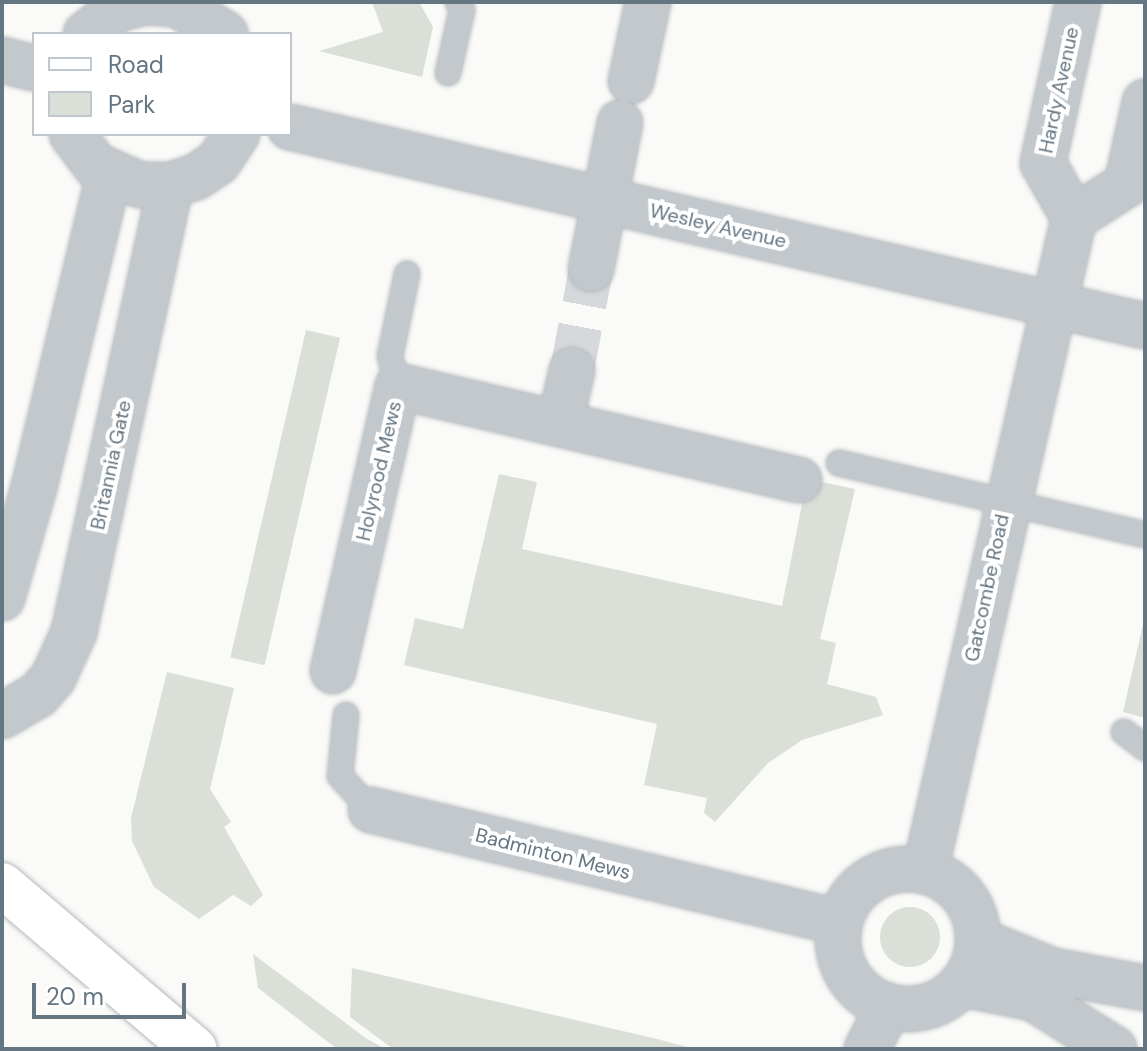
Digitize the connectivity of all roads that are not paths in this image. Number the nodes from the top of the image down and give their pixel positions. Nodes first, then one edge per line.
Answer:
1 (458, 2) edge
2 (648, 2) edge
3 (1078, 2) edge
4 (177, 3) edge
5 (89, 32) edge
6 (223, 32) edge
7 (2, 60) edge
8 (32, 68) edge
9 (448, 73) dead end
10 (631, 81) dead end
11 (1145, 102) edge
12 (620, 123) dead end
13 (292, 127) edge
14 (73, 136) edge
15 (236, 136) edge
16 (109, 175) junction
17 (171, 185) junction
18 (605, 199) junction
19 (1074, 218) junction
20 (591, 269) tunnel mouth
21 (407, 274) dead end
22 (1052, 305) junction
23 (1145, 326) edge
24 (572, 370) tunnel mouth
25 (398, 386) junction
26 (560, 423) junction
27 (839, 463) dead end
28 (799, 480) dead end
29 (1005, 504) junction
30 (1145, 535) edge
31 (2, 598) edge
32 (333, 671) dead end
33 (346, 715) dead end
34 (2, 716) edge
35 (1124, 732) dead end
36 (1145, 748) edge
37 (371, 810) joint
38 (925, 871) junction
39 (2, 885) edge
40 (840, 923) junction
41 (979, 941) junction
42 (962, 984) junction
43 (1145, 988) edge
44 (889, 1006) junction
45 (195, 1049) edge
46 (867, 1049) edge
47 (1114, 1049) edge

1 - 9 lane
2 - 10 street
3 - 19 street, Hardy Avenue
4 - 5 street
4 - 6 street
7 - 8 street
11 - 19 street
12 - 18 street
13 - 18 street, Wesley Avenue
14 - 16 street
15 - 17 street
16 - 17 street
16 - 31 street
17 - 34 street, Britannia Gate
18 - 20 street
18 - 22 street, Wesley Avenue
19 - 22 street
21 - 25 lane
22 - 23 street, Wesley Avenue
22 - 29 street, Gatcombe Road
24 - 26 street
25 - 26 street, Holyrood Mews
25 - 32 street, Holyrood Mews
26 - 28 street, Holyrood Mews
27 - 29 lane
29 - 30 lane
29 - 38 street, Gatcombe Road
33 - 37 lane, Badminton Mews
35 - 36 lane
37 - 40 street, Badminton Mews
38 - 40 street
38 - 41 street
39 - 45 main road
40 - 44 street
41 - 42 street
41 - 43 street
42 - 44 street
42 - 47 street
44 - 46 street

